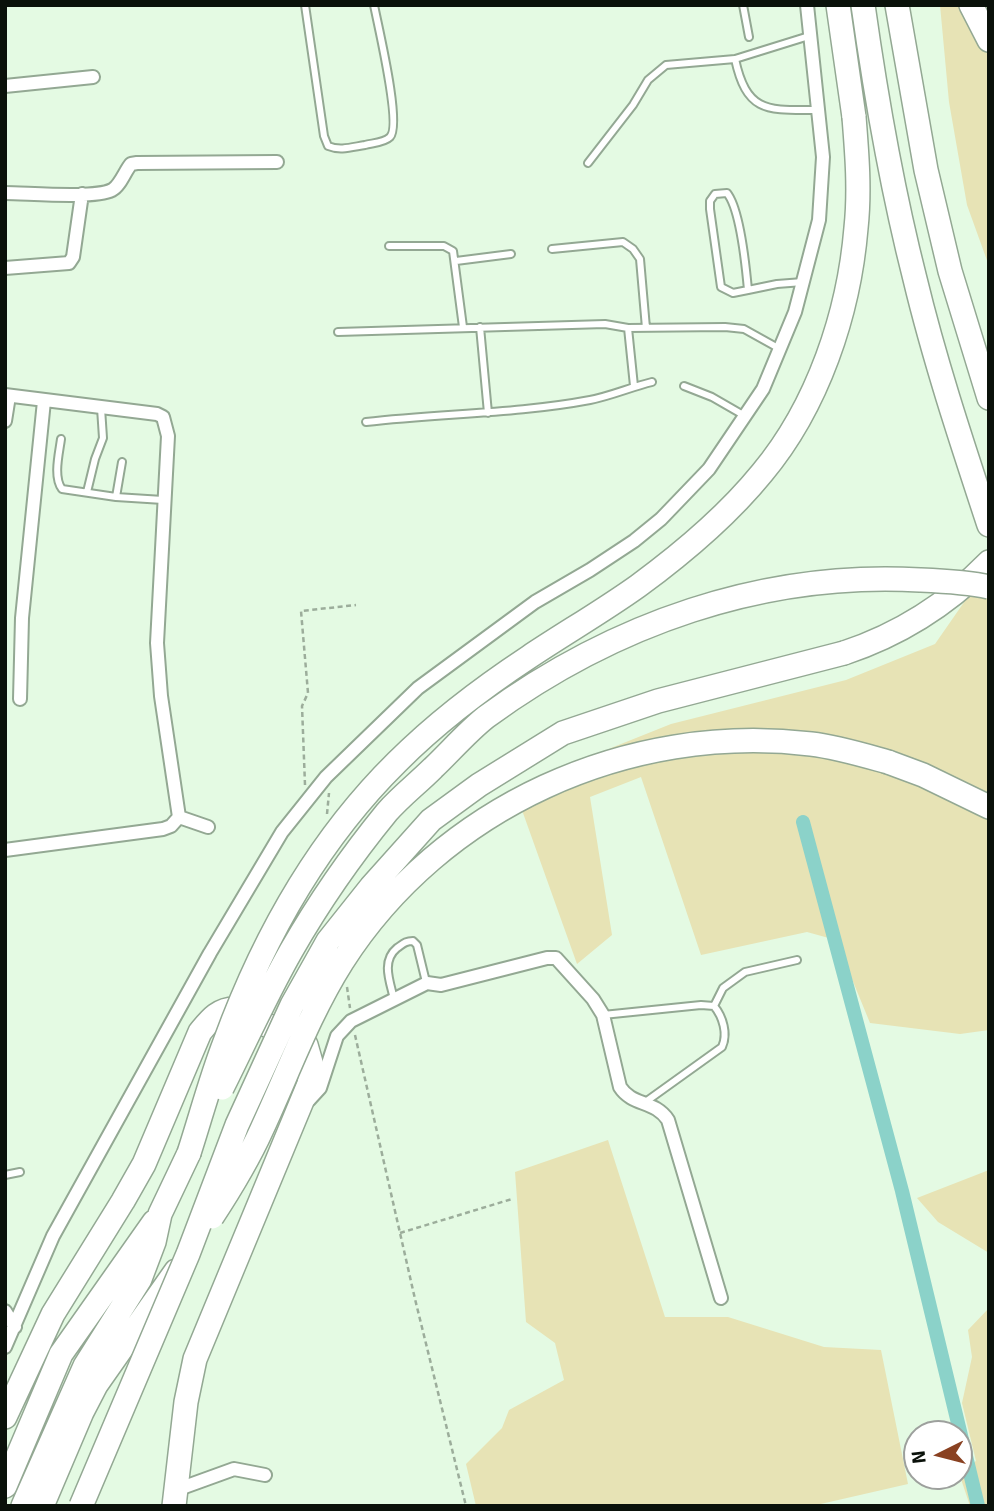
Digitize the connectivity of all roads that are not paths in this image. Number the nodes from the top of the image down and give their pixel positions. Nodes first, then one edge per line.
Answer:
1 (305, 5) edge
2 (374, 5) edge
3 (743, 5) edge
4 (807, 5) edge
5 (838, 5) edge
6 (863, 5) edge
7 (897, 5) edge
8 (971, 5) edge
9 (809, 36) junction
10 (749, 37) dead end
11 (989, 40) edge
12 (735, 59) junction
13 (93, 77) dead end
14 (5, 86) edge
15 (818, 110) junction
16 (277, 163) dead end
17 (588, 163) dead end
18 (5, 193) edge
19 (82, 194) junction
20 (389, 246) dead end
21 (552, 249) dead end
22 (511, 254) dead end
23 (456, 261) junction
24 (5, 268) edge
25 (803, 282) junction
26 (748, 290) junction
27 (463, 327) junction
28 (480, 327) junction
29 (628, 328) junction
30 (646, 328) junction
31 (338, 332) dead end
32 (780, 349) junction
33 (652, 382) dead end
34 (634, 386) junction
35 (684, 386) dead end
36 (7, 395) edge
37 (989, 398) edge
38 (44, 401) junction
39 (102, 408) junction
40 (488, 413) junction
41 (745, 416) junction
42 (5, 421) edge
43 (366, 422) dead end
44 (61, 439) dead end
45 (122, 462) dead end
46 (87, 492) junction
47 (116, 497) junction
48 (163, 500) junction
49 (989, 524) edge
50 (989, 562) edge
51 (989, 587) edge
52 (20, 699) dead end
53 (989, 807) edge
54 (179, 817) junction
55 (208, 827) dead end
56 (5, 850) edge
57 (797, 960) dead end
58 (427, 984) junction
59 (394, 999) junction
60 (714, 1006) junction
61 (603, 1014) junction
62 (644, 1103) junction
63 (297, 1114) junction
64 (189, 1153) junction
65 (20, 1172) dead end
66 (5, 1175) edge
67 (160, 1214) junction
68 (188, 1254) junction
69 (721, 1297) dead end
70 (5, 1311) edge
71 (15, 1327) junction
72 (5, 1347) edge
73 (5, 1417) edge
74 (265, 1475) dead end
75 (5, 1486) edge
76 (175, 1498) edge
77 (23, 1506) edge
78 (42, 1506) edge
79 (81, 1506) edge

1 - 2 lane
3 - 10 lane
4 - 9 street
5 - 64 highway, bridge
6 - 49 highway
7 - 37 highway
8 - 11 highway
9 - 12 lane
9 - 15 street
12 - 15 lane
12 - 17 lane
13 - 14 street
15 - 25 street
16 - 19 street
18 - 19 street
19 - 24 street
20 - 23 lane
21 - 30 lane
22 - 23 lane
23 - 27 lane
25 - 26 lane
25 - 32 street
26 - 26 lane
27 - 28 lane
27 - 31 lane
28 - 29 lane
28 - 40 lane
29 - 30 lane
29 - 34 lane
30 - 32 lane
32 - 41 street
33 - 34 lane
34 - 40 lane
35 - 41 lane
36 - 38 street
36 - 42 street
38 - 39 street
38 - 52 street
39 - 46 lane
39 - 48 street
40 - 43 lane
41 - 71 street
44 - 46 lane
45 - 47 lane
46 - 47 lane
47 - 48 lane
48 - 54 street
50 - 68 highway, bridge
51 - 64 highway, bridge
53 - 68 highway, bridge
54 - 55 street
54 - 56 street
57 - 60 lane
58 - 59 street
58 - 59 lane
58 - 61 street
59 - 63 street
60 - 61 lane
60 - 62 lane
61 - 62 street
62 - 69 street
63 - 73 highway
63 - 76 highway
64 - 67 highway
65 - 66 lane
67 - 75 highway
67 - 77 highway
68 - 78 highway, bridge
68 - 79 highway, bridge
70 - 71 street
71 - 72 street
74 - 76 street

